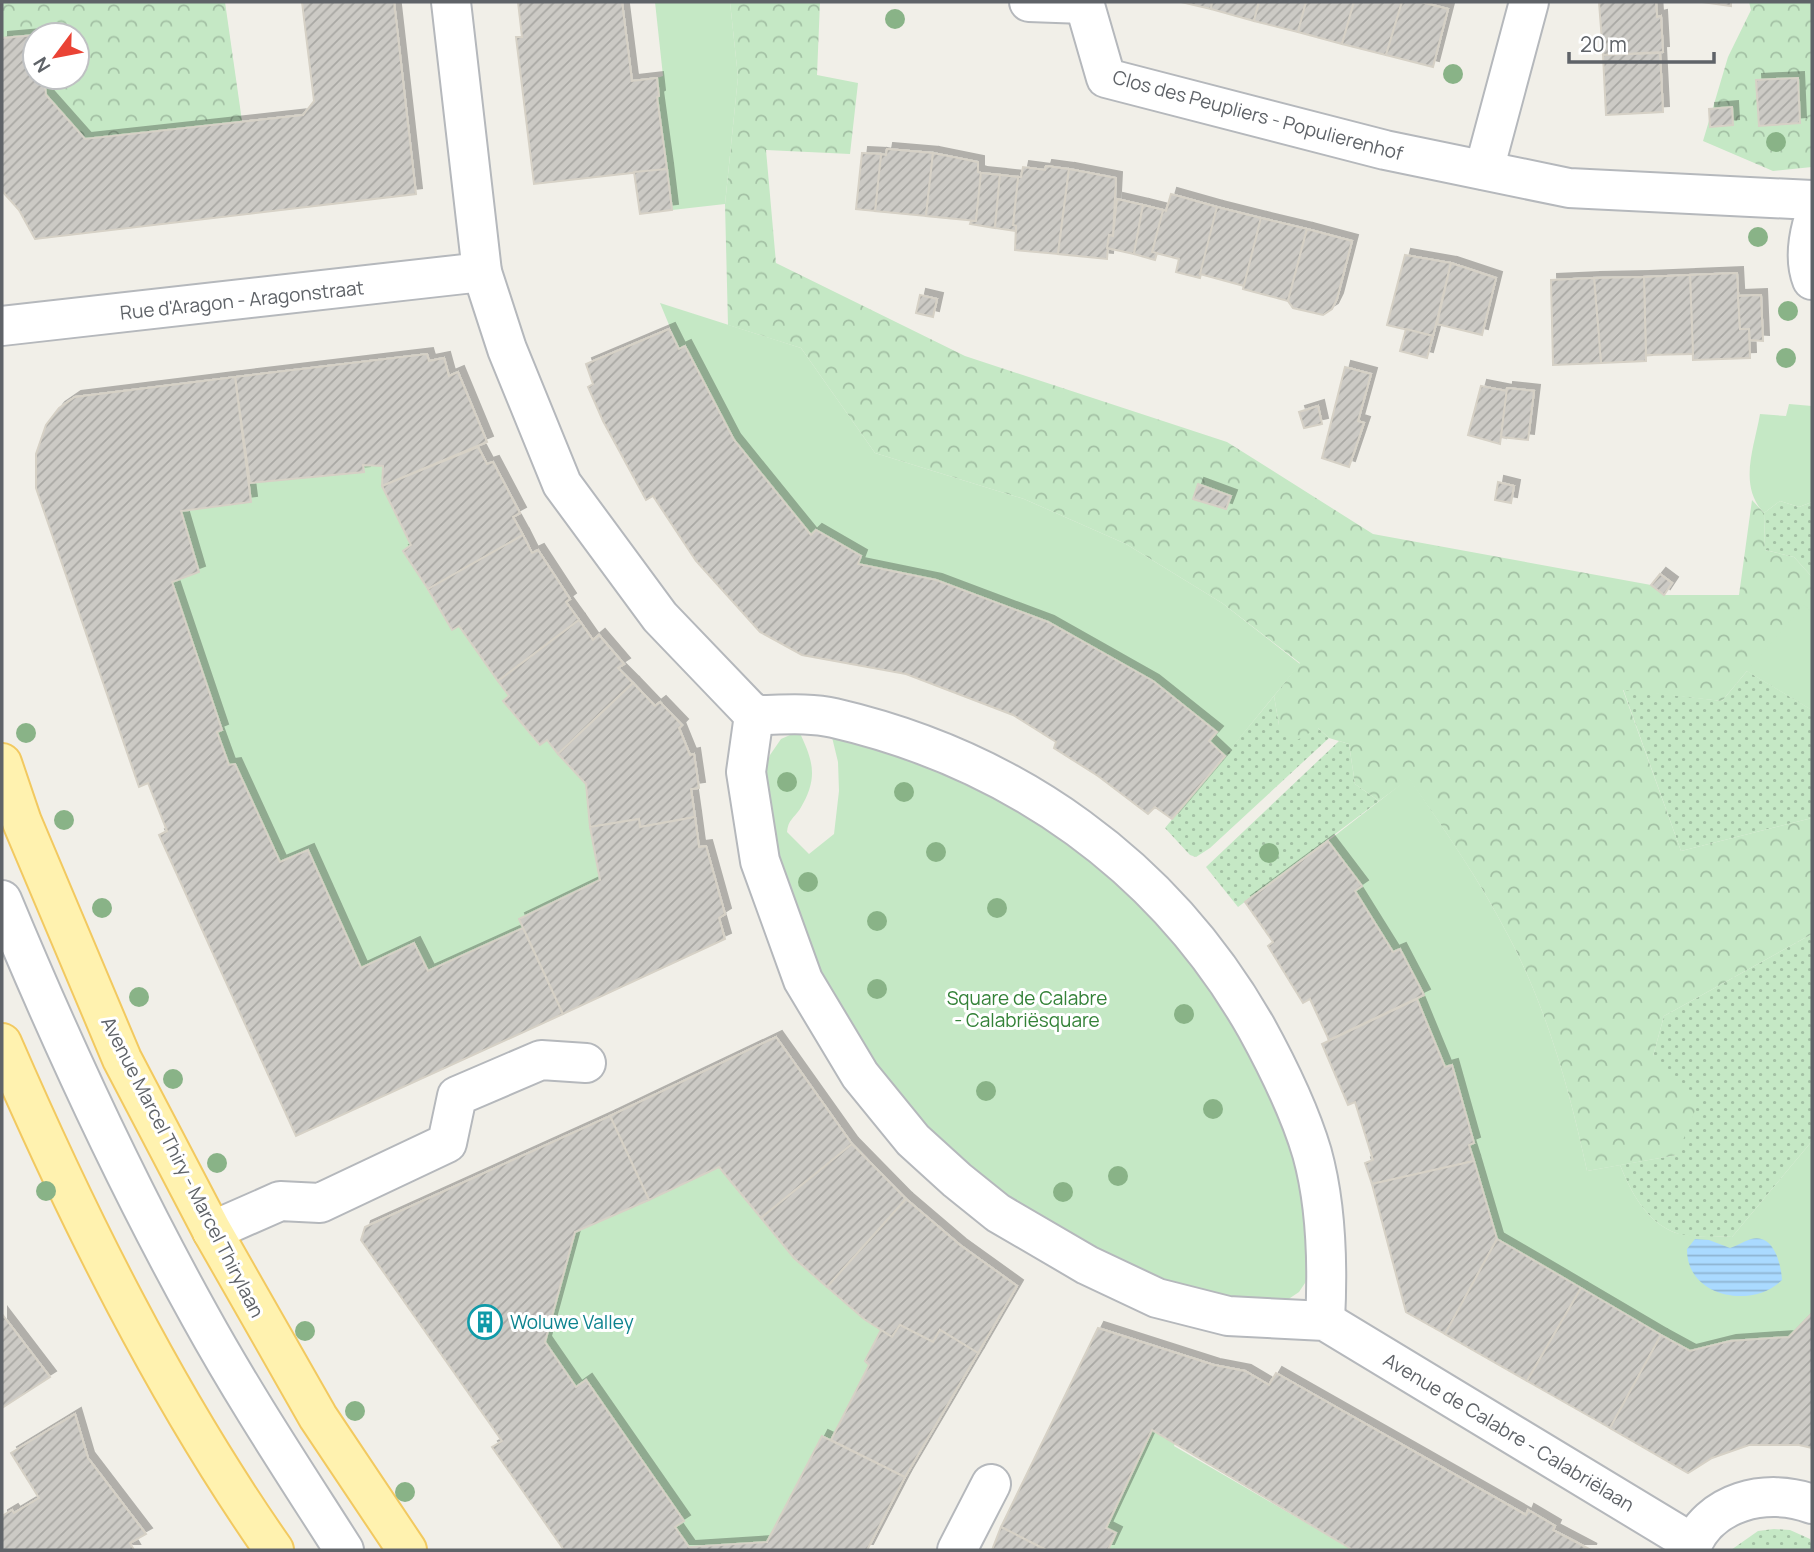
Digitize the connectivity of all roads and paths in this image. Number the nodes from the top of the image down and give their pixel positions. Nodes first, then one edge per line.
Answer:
1 (451, 2) edge
2 (1029, 2) edge
3 (1530, 2) edge
4 (1084, 3) edge
5 (1484, 170) junction
6 (1812, 200) edge
7 (1812, 225) edge
8 (482, 272) junction
9 (1812, 280) edge
10 (2, 326) edge
11 (754, 715) junction
12 (2, 763) edge
13 (2, 900) edge
14 (2, 1043) edge
15 (586, 1063) dead end
16 (212, 1231) junction
17 (1325, 1321) junction
18 (991, 1484) dead end
19 (1812, 1504) edge
20 (1691, 1547) edge
21 (274, 1550) edge
22 (344, 1550) edge
23 (407, 1550) edge
24 (957, 1550) edge

1 - 8 street
2 - 4 street, Clos des Peupliers - Populierenhof
3 - 5 street
4 - 5 street, Clos des Peupliers - Populierenhof
5 - 6 street, Clos des Peupliers - Populierenhof
7 - 9 street
8 - 10 street, Rue d'Aragon - Aragonstraat
8 - 11 street
11 - 17 street
11 - 17 street, Avenue de Calabre - Calabriëlaan
12 - 16 main road, Avenue Marcel Thiry - Marcel Thirylaan
13 - 22 street
14 - 21 main road
15 - 16 street
16 - 23 main road, Avenue Marcel Thiry - Marcel Thirylaan
17 - 20 street, Avenue de Calabre - Calabriëlaan
18 - 24 street
19 - 20 street

